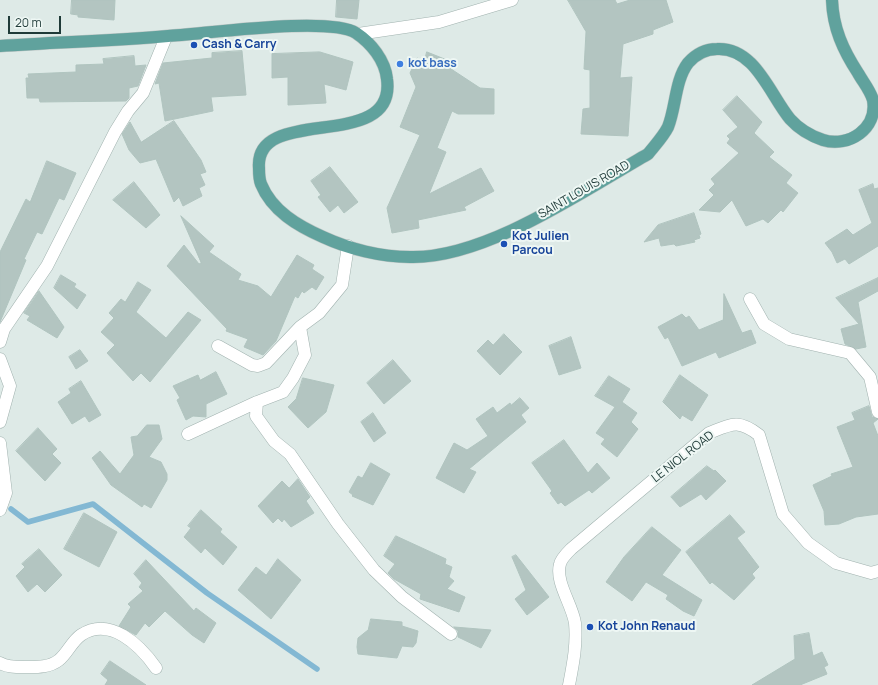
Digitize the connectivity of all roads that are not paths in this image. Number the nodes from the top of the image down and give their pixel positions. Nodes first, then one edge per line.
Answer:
1 (512, 0) edge
2 (832, 0) edge
3 (358, 34) junction
4 (166, 36) junction
5 (0, 46) edge
6 (348, 246) junction
7 (750, 299) dead end
8 (300, 327) junction
9 (0, 342) edge
10 (218, 346) dead end
11 (0, 359) edge
12 (257, 402) junction
13 (878, 412) edge
14 (0, 422) edge
15 (188, 434) dead end
16 (0, 443) edge
17 (0, 510) edge
18 (878, 571) edge
19 (451, 634) dead end
20 (0, 663) edge
21 (156, 668) dead end
22 (569, 685) edge

1 - 3 street
2 - 6 main road, SAINT LOUIS ROAD
3 - 4 main road, SAINT LOUIS ROAD
3 - 6 main road, SAINT LOUIS ROAD
4 - 5 main road, SAINT LOUIS ROAD
4 - 9 street
6 - 8 street
7 - 13 street
8 - 10 street
8 - 12 street
11 - 14 street
12 - 15 street
12 - 19 street
16 - 17 street
18 - 22 street, LE NIOL ROAD
20 - 21 street

